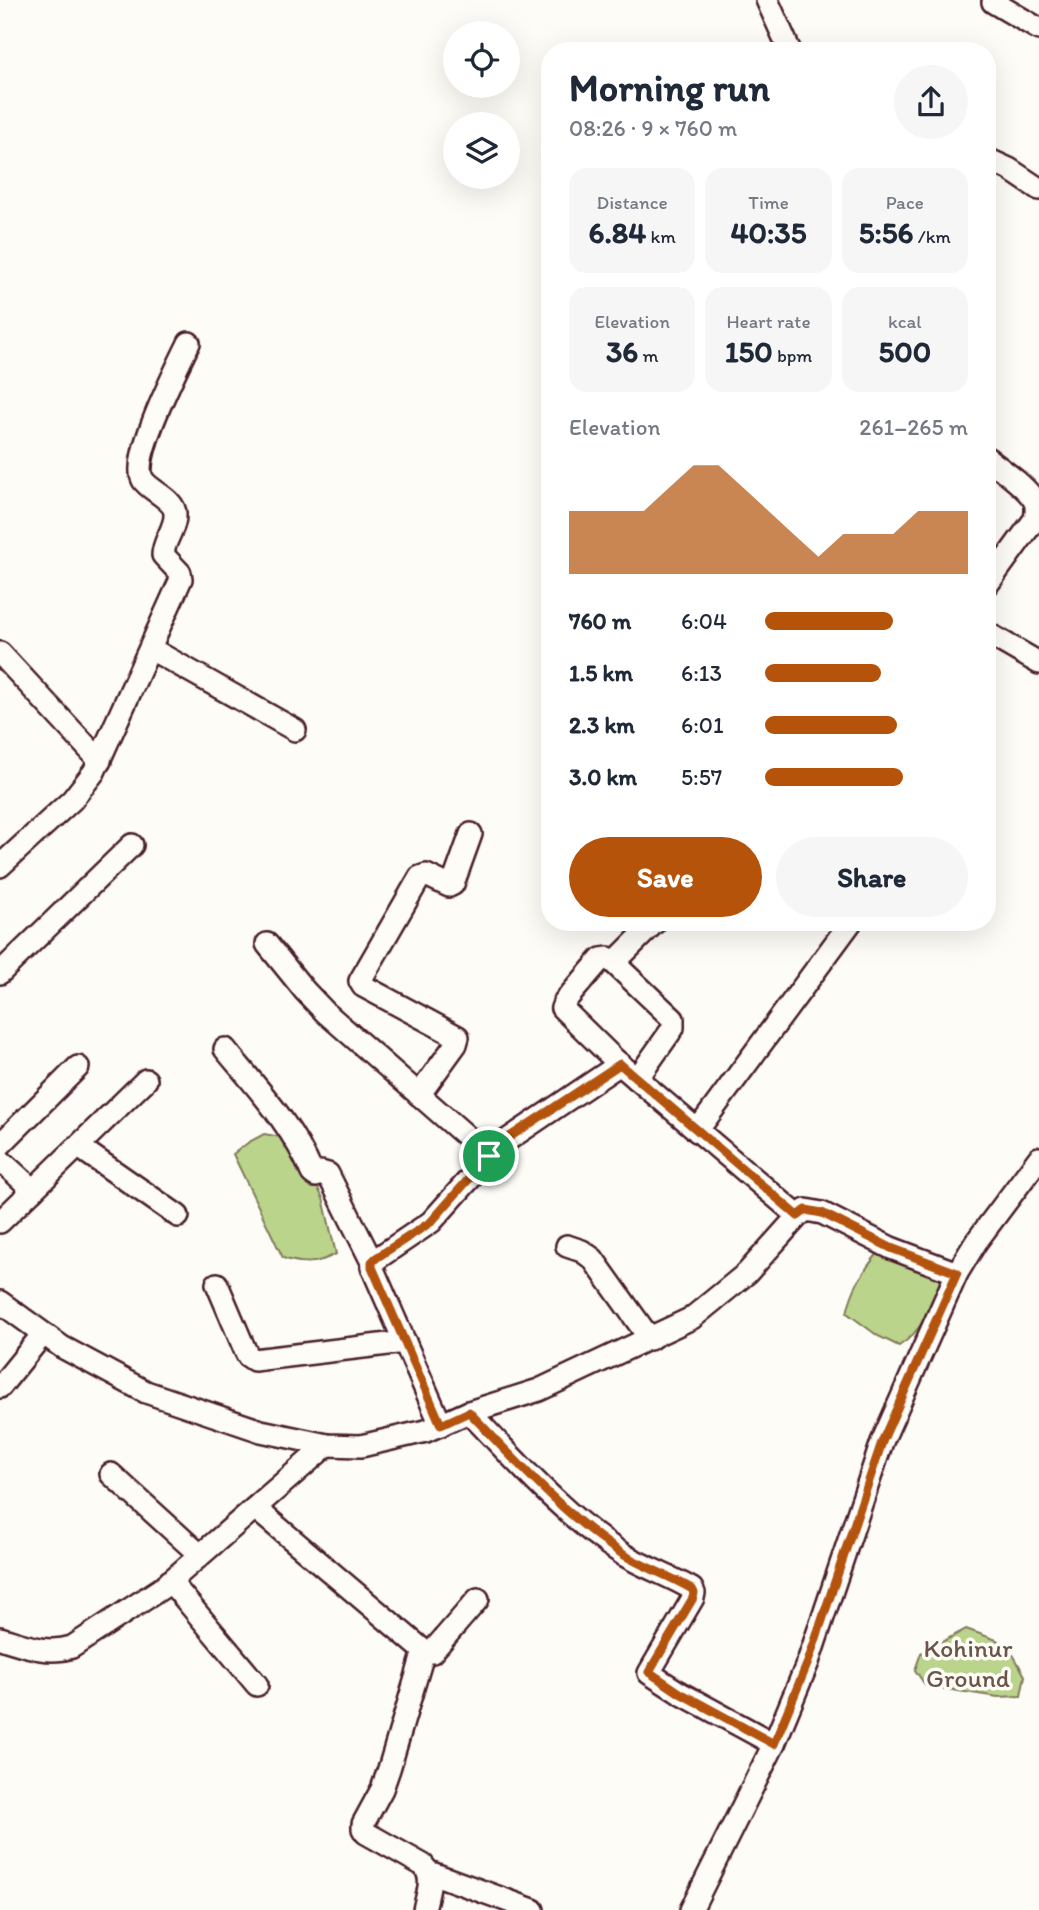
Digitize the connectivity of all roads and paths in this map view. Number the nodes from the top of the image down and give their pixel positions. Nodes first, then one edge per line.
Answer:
1 (766, 0) edge
2 (993, 2) dead end
3 (1039, 29) edge
4 (786, 42) edge
5 (996, 162) edge
6 (1036, 178) edge
7 (189, 343) dead end
8 (996, 466) edge
9 (996, 573) edge
10 (996, 638) edge
11 (150, 649) junction
12 (0, 653) edge
13 (1039, 663) edge
14 (295, 730) dead end
15 (100, 761) junction
16 (471, 834) dead end
17 (132, 845) dead end
18 (0, 866) edge
19 (646, 931) edge
20 (844, 931) edge
21 (267, 944) dead end
22 (614, 963) junction
23 (0, 973) edge
24 (225, 1049) dead end
25 (620, 1064) junction
26 (78, 1067) dead end
27 (637, 1079) junction
28 (146, 1080) dead end
29 (419, 1095) junction
30 (697, 1131) junction
31 (0, 1145) edge
32 (79, 1147) junction
33 (489, 1156) junction
34 (1039, 1158) edge
35 (0, 1160) edge
36 (33, 1190) junction
37 (178, 1216) dead end
38 (798, 1216) junction
39 (0, 1222) edge
40 (567, 1246) dead end
41 (372, 1262) junction
42 (957, 1273) junction
43 (217, 1284) dead end
44 (0, 1301) edge
45 (43, 1334) junction
46 (650, 1339) junction
47 (405, 1342) junction
48 (0, 1387) edge
49 (469, 1412) junction
50 (441, 1425) junction
51 (327, 1444) junction
52 (111, 1474) dead end
53 (255, 1508) junction
54 (200, 1555) junction
55 (170, 1581) junction
56 (478, 1599) dead end
57 (0, 1638) edge
58 (424, 1651) junction
59 (257, 1685) dead end
60 (774, 1744) junction
61 (429, 1872) junction
62 (424, 1910) edge
63 (533, 1910) edge
64 (691, 1910) edge

1 - 4 street
2 - 3 street
5 - 6 street
7 - 11 street
8 - 9 street
10 - 13 street
11 - 14 street
11 - 15 street
12 - 15 street
15 - 18 street
16 - 29 street
17 - 23 street
19 - 22 street
20 - 30 street
21 - 29 street
22 - 25 street
22 - 27 street
24 - 41 street
25 - 27 street
25 - 33 street
26 - 31 street
27 - 30 street
28 - 32 street
29 - 33 street
30 - 38 street
32 - 36 street
32 - 37 street
33 - 41 street
34 - 42 street
35 - 36 street
36 - 39 street
38 - 42 street
38 - 46 street
40 - 46 street
41 - 47 street
42 - 60 street
43 - 47 street
44 - 45 street
45 - 48 street
45 - 51 street
46 - 49 street
47 - 50 street
49 - 50 street
49 - 60 street
50 - 51 street
51 - 53 street
52 - 54 street
53 - 54 street
53 - 58 street
54 - 55 street
55 - 57 street
55 - 59 street
56 - 58 street
58 - 61 street
60 - 64 street
61 - 62 street
61 - 63 street

